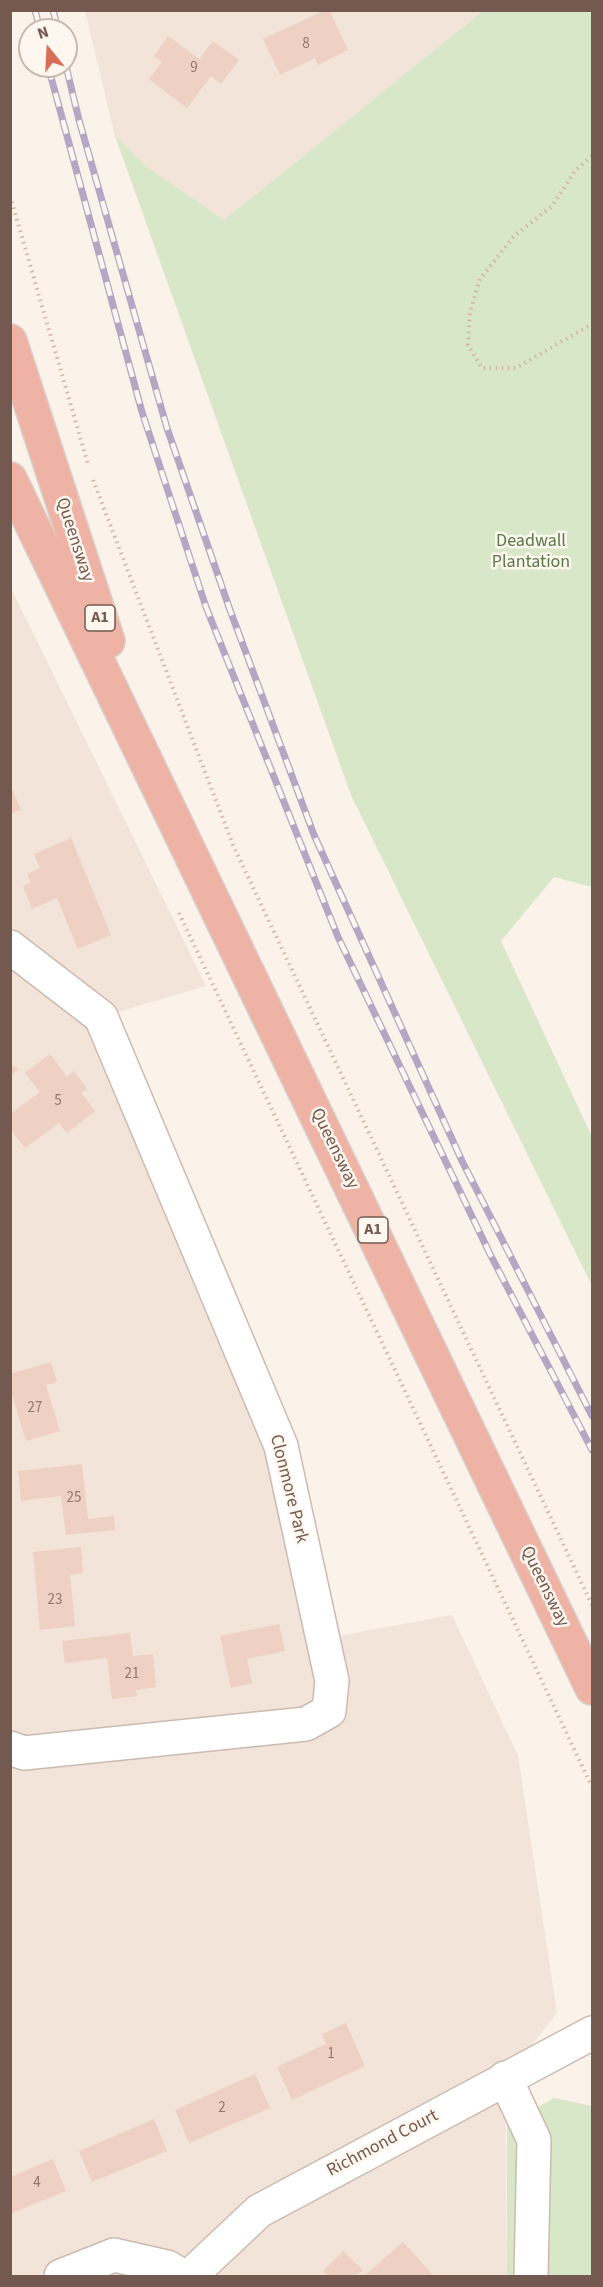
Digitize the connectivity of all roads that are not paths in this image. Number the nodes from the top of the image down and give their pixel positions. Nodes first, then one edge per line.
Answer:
1 (10, 341) edge
2 (10, 479) edge
3 (153, 773) junction
4 (10, 947) edge
5 (592, 1688) edge
6 (10, 1748) edge
7 (592, 2033) edge
8 (505, 2078) junction
9 (61, 2277) edge
10 (182, 2277) edge
11 (190, 2277) edge
12 (531, 2277) edge

1 - 3 highway, Queensway / A1
2 - 3 highway, Queensway / A1
3 - 5 highway, Queensway / A1
4 - 6 street, Clonmore Park
7 - 8 street, Richmond Court
8 - 11 street, Richmond Court
8 - 12 street
9 - 10 street

